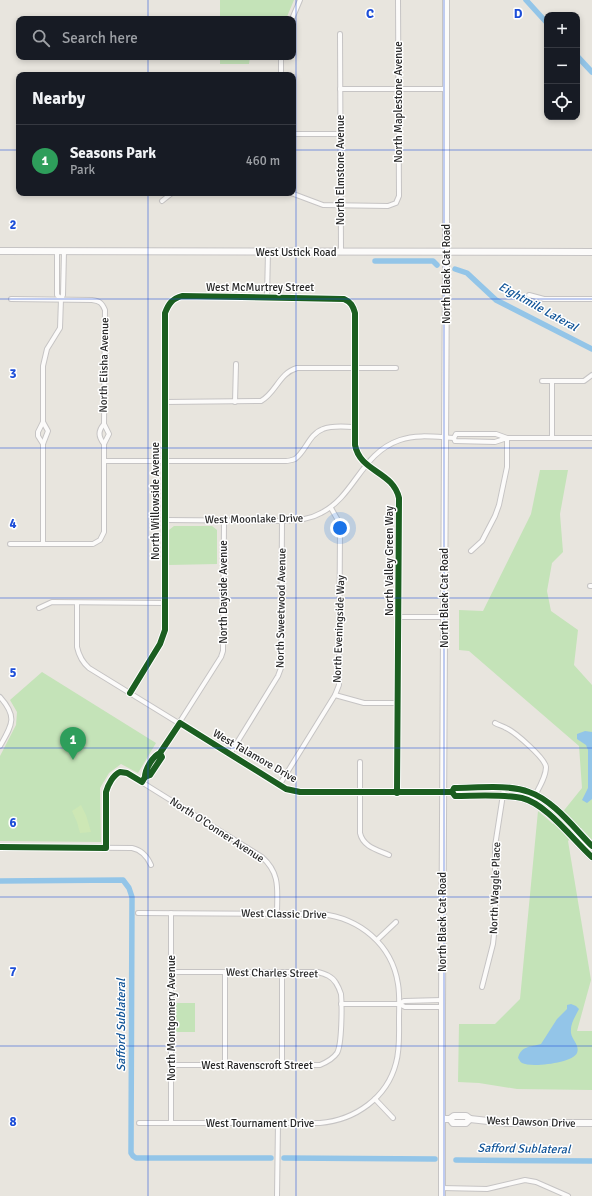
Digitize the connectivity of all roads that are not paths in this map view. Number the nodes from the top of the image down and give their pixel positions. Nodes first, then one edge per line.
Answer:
1 (300, 0) edge
2 (398, 0) edge
3 (446, 0) edge
4 (293, 16) edge
5 (340, 34) dead end
6 (281, 60) edge
7 (281, 72) edge
8 (340, 89) junction
9 (398, 89) junction
10 (446, 89) junction
11 (296, 134) edge
12 (340, 134) junction
13 (296, 195) edge
14 (168, 196) edge
15 (162, 201) dead end
16 (340, 206) junction
17 (0, 251) edge
18 (56, 251) junction
19 (64, 251) junction
20 (268, 252) junction
21 (340, 252) junction
22 (446, 252) junction
23 (592, 252) edge
24 (529, 295) dead end
25 (267, 297) junction
26 (11, 299) dead end
27 (61, 299) junction
28 (592, 299) edge
29 (171, 301) joint
30 (350, 302) joint
31 (236, 364) dead end
32 (355, 368) junction
33 (396, 368) dead end
34 (592, 375) edge
35 (542, 381) dead end
36 (552, 381) junction
37 (165, 402) junction
38 (235, 402) junction
39 (43, 422) junction
40 (104, 424) junction
41 (355, 427) junction
42 (445, 438) junction
43 (454, 438) junction
44 (507, 438) junction
45 (552, 438) junction
46 (592, 438) edge
47 (43, 444) junction
48 (104, 444) junction
49 (104, 461) junction
50 (165, 461) junction
51 (366, 463) junction
52 (331, 508) junction
53 (165, 520) junction
54 (224, 520) junction
55 (282, 521) junction
56 (10, 544) dead end
57 (42, 544) junction
58 (471, 551) dead end
59 (77, 603) junction
60 (165, 603) junction
61 (39, 608) dead end
62 (399, 617) junction
63 (444, 617) junction
64 (130, 693) junction
65 (335, 695) junction
66 (0, 697) edge
67 (398, 703) junction
68 (180, 723) junction
69 (495, 723) dead end
70 (0, 746) edge
71 (230, 754) junction
72 (360, 762) dead end
73 (142, 782) junction
74 (280, 784) junction
75 (504, 788) junction
76 (360, 792) junction
77 (443, 792) junction
78 (452, 792) junction
79 (397, 793) junction
80 (535, 795) junction
81 (502, 796) junction
82 (532, 801) junction
83 (592, 846) edge
84 (0, 847) edge
85 (106, 848) junction
86 (389, 855) dead end
87 (592, 857) edge
88 (151, 865) dead end
89 (138, 913) dead end
90 (171, 913) junction
91 (277, 914) junction
92 (396, 922) dead end
93 (376, 940) junction
94 (171, 972) junction
95 (225, 972) junction
96 (282, 972) junction
97 (482, 987) dead end
98 (442, 1000) junction
99 (341, 1004) junction
100 (399, 1004) junction
101 (442, 1007) junction
102 (171, 1065) junction
103 (225, 1065) junction
104 (282, 1065) junction
105 (375, 1099) junction
106 (393, 1118) dead end
107 (442, 1119) junction
108 (139, 1123) dead end
109 (171, 1123) junction
110 (278, 1123) junction
111 (592, 1124) edge
112 (442, 1188) junction
113 (277, 1196) edge
114 (442, 1196) edge
115 (568, 1196) edge

1 - 4 street
2 - 9 street, North Maplestone Avenue
3 - 10 main road, North Black Cat Road
5 - 8 street, North Elmstone Avenue
6 - 7 street
8 - 9 street
8 - 12 street, North Elmstone Avenue
9 - 10 street
9 - 16 street, North Maplestone Avenue
10 - 22 main road, North Black Cat Road
11 - 12 street
12 - 16 street, North Elmstone Avenue
13 - 16 street
14 - 15 street
16 - 21 street, North Elmstone Avenue
17 - 18 main road, West Ustick Road
18 - 19 main road, West Ustick Road
18 - 27 street
19 - 20 main road, West Ustick Road
19 - 27 street
20 - 21 main road, West Ustick Road
20 - 25 street
21 - 22 main road, West Ustick Road
22 - 23 main road, West Ustick Road
22 - 42 main road, North Black Cat Road
24 - 28 street
25 - 29 street, West McMurtrey Street
25 - 30 street, West McMurtrey Street
26 - 27 street
27 - 39 street
27 - 40 street, North Elisha Avenue
29 - 37 street, North Willowside Avenue
30 - 32 street, North Valley Green Way
31 - 38 street
32 - 33 street
32 - 38 street
32 - 41 street, North Valley Green Way
34 - 36 street
35 - 36 street
36 - 45 street
37 - 38 street
37 - 50 street, North Willowside Avenue
39 - 47 street
39 - 47 street
40 - 48 street, North Elisha Avenue
40 - 48 street, North Elisha Avenue
41 - 50 street
41 - 51 street, North Valley Green Way
42 - 43 street, West Moonlake Drive
42 - 51 street, West Moonlake Drive
42 - 63 main road, North Black Cat Road
43 - 44 street
43 - 44 street
44 - 45 street
44 - 58 street
45 - 46 street
47 - 57 street
48 - 49 street, North Elisha Avenue
49 - 50 street
49 - 57 street, North Elisha Avenue
50 - 53 street, North Willowside Avenue
51 - 52 street, West Moonlake Drive
51 - 62 street, North Valley Green Way
52 - 55 street, West Moonlake Drive
52 - 65 street, North Eveningside Way
53 - 54 street, West Moonlake Drive
53 - 60 street, North Willowside Avenue
54 - 55 street, West Moonlake Drive
54 - 68 street, North Dayside Avenue
55 - 71 street, North Sweetwood Avenue
56 - 57 street
59 - 60 street
59 - 61 street
59 - 64 street, West Talamore Drive
60 - 64 street, North Willowside Avenue
62 - 63 street
62 - 67 street, North Valley Green Way
63 - 77 main road, North Black Cat Road
64 - 68 street, West Talamore Drive
65 - 67 street
65 - 74 street, North Eveningside Way
66 - 70 street
67 - 79 street, North Valley Green Way
68 - 71 street, West Talamore Drive
68 - 73 street, North Dayside Avenue
69 - 80 street
71 - 74 street, West Talamore Drive
72 - 76 street
73 - 85 street, North O'Conner Avenue
73 - 91 street, North O'Conner Avenue
74 - 76 street, West Talamore Drive
75 - 78 main road
75 - 80 main road
75 - 81 street, North Waggle Place
76 - 79 street, West Talamore Drive
76 - 86 street
77 - 78 main road
77 - 79 street, West Talamore Drive
77 - 98 main road, North Black Cat Road
78 - 81 main road
80 - 82 street
80 - 83 main road
81 - 82 main road
81 - 97 street, North Waggle Place
82 - 87 main road
84 - 85 street
85 - 88 street
89 - 90 street, West Classic Drive
90 - 91 street, West Classic Drive
90 - 94 street, North Montgomery Avenue
91 - 93 street, West Classic Drive
92 - 93 street
93 - 100 street, West Classic Drive
94 - 95 street, West Charles Street
94 - 102 street, North Montgomery Avenue
95 - 96 street, West Charles Street
95 - 103 street
96 - 99 street, West Charles Street
96 - 104 street
98 - 100 street
98 - 101 main road, North Black Cat Road
99 - 100 street
99 - 104 street, West Ravenscroft Street
100 - 101 street
100 - 105 street, West Tournament Drive
101 - 107 main road, North Black Cat Road
102 - 103 street, West Ravenscroft Street
102 - 109 street, North Montgomery Avenue
103 - 104 street, West Ravenscroft Street
105 - 106 street
105 - 110 street, West Tournament Drive
107 - 111 main road, West Dawson Drive
107 - 112 main road, North Black Cat Road
108 - 109 street, West Tournament Drive
109 - 110 street, West Tournament Drive
110 - 113 street
112 - 114 main road, North Black Cat Road
112 - 115 street

